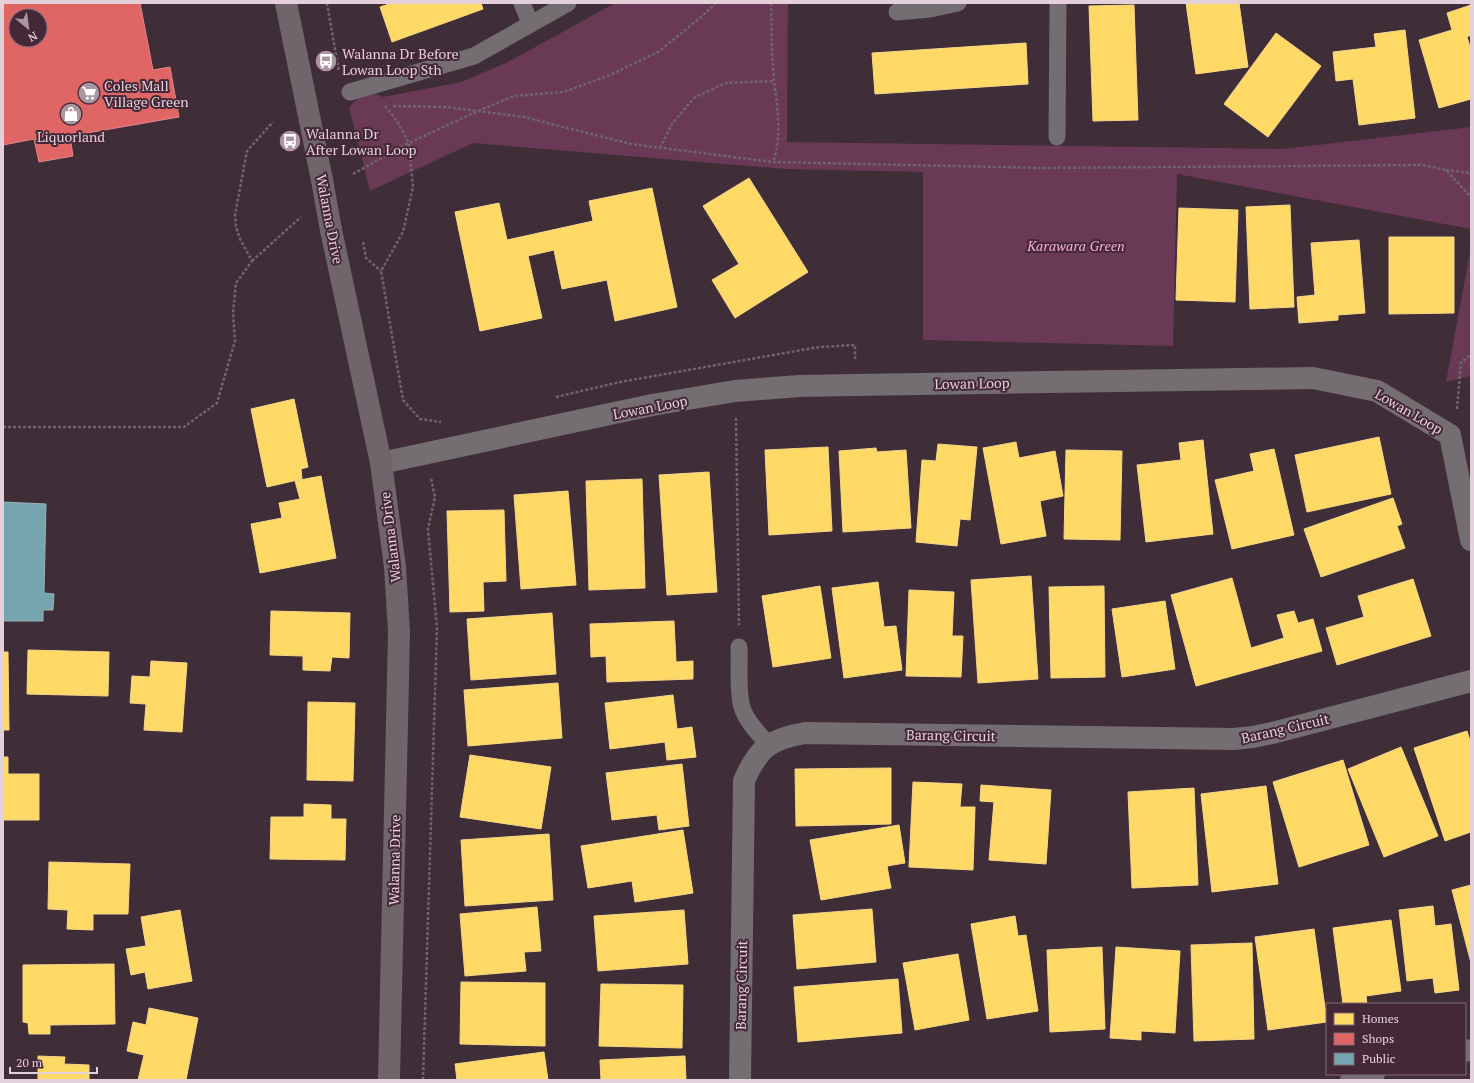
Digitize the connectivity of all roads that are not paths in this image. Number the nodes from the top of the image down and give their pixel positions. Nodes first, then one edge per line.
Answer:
1 (286, 3) edge
2 (522, 3) edge
3 (568, 3) edge
4 (958, 3) edge
5 (1058, 3) edge
6 (897, 12) dead end
7 (530, 23) junction
8 (350, 92) road end
9 (1057, 137) dead end
10 (381, 463) junction
11 (1471, 540) edge
12 (739, 647) road end
13 (1471, 681) edge
14 (769, 745) junction
15 (1370, 1075) edge
16 (389, 1080) edge
17 (740, 1080) edge
18 (1351, 1080) edge

1 - 10 street, Walanna Drive, bridge
2 - 7 lane
3 - 7 lane
4 - 6 lane
5 - 9 lane
7 - 8 lane
10 - 11 street, Lowan Loop
10 - 16 street, Walanna Drive
12 - 14 lane
13 - 14 street, Barang Circuit
14 - 17 street, Barang Circuit
15 - 18 street

